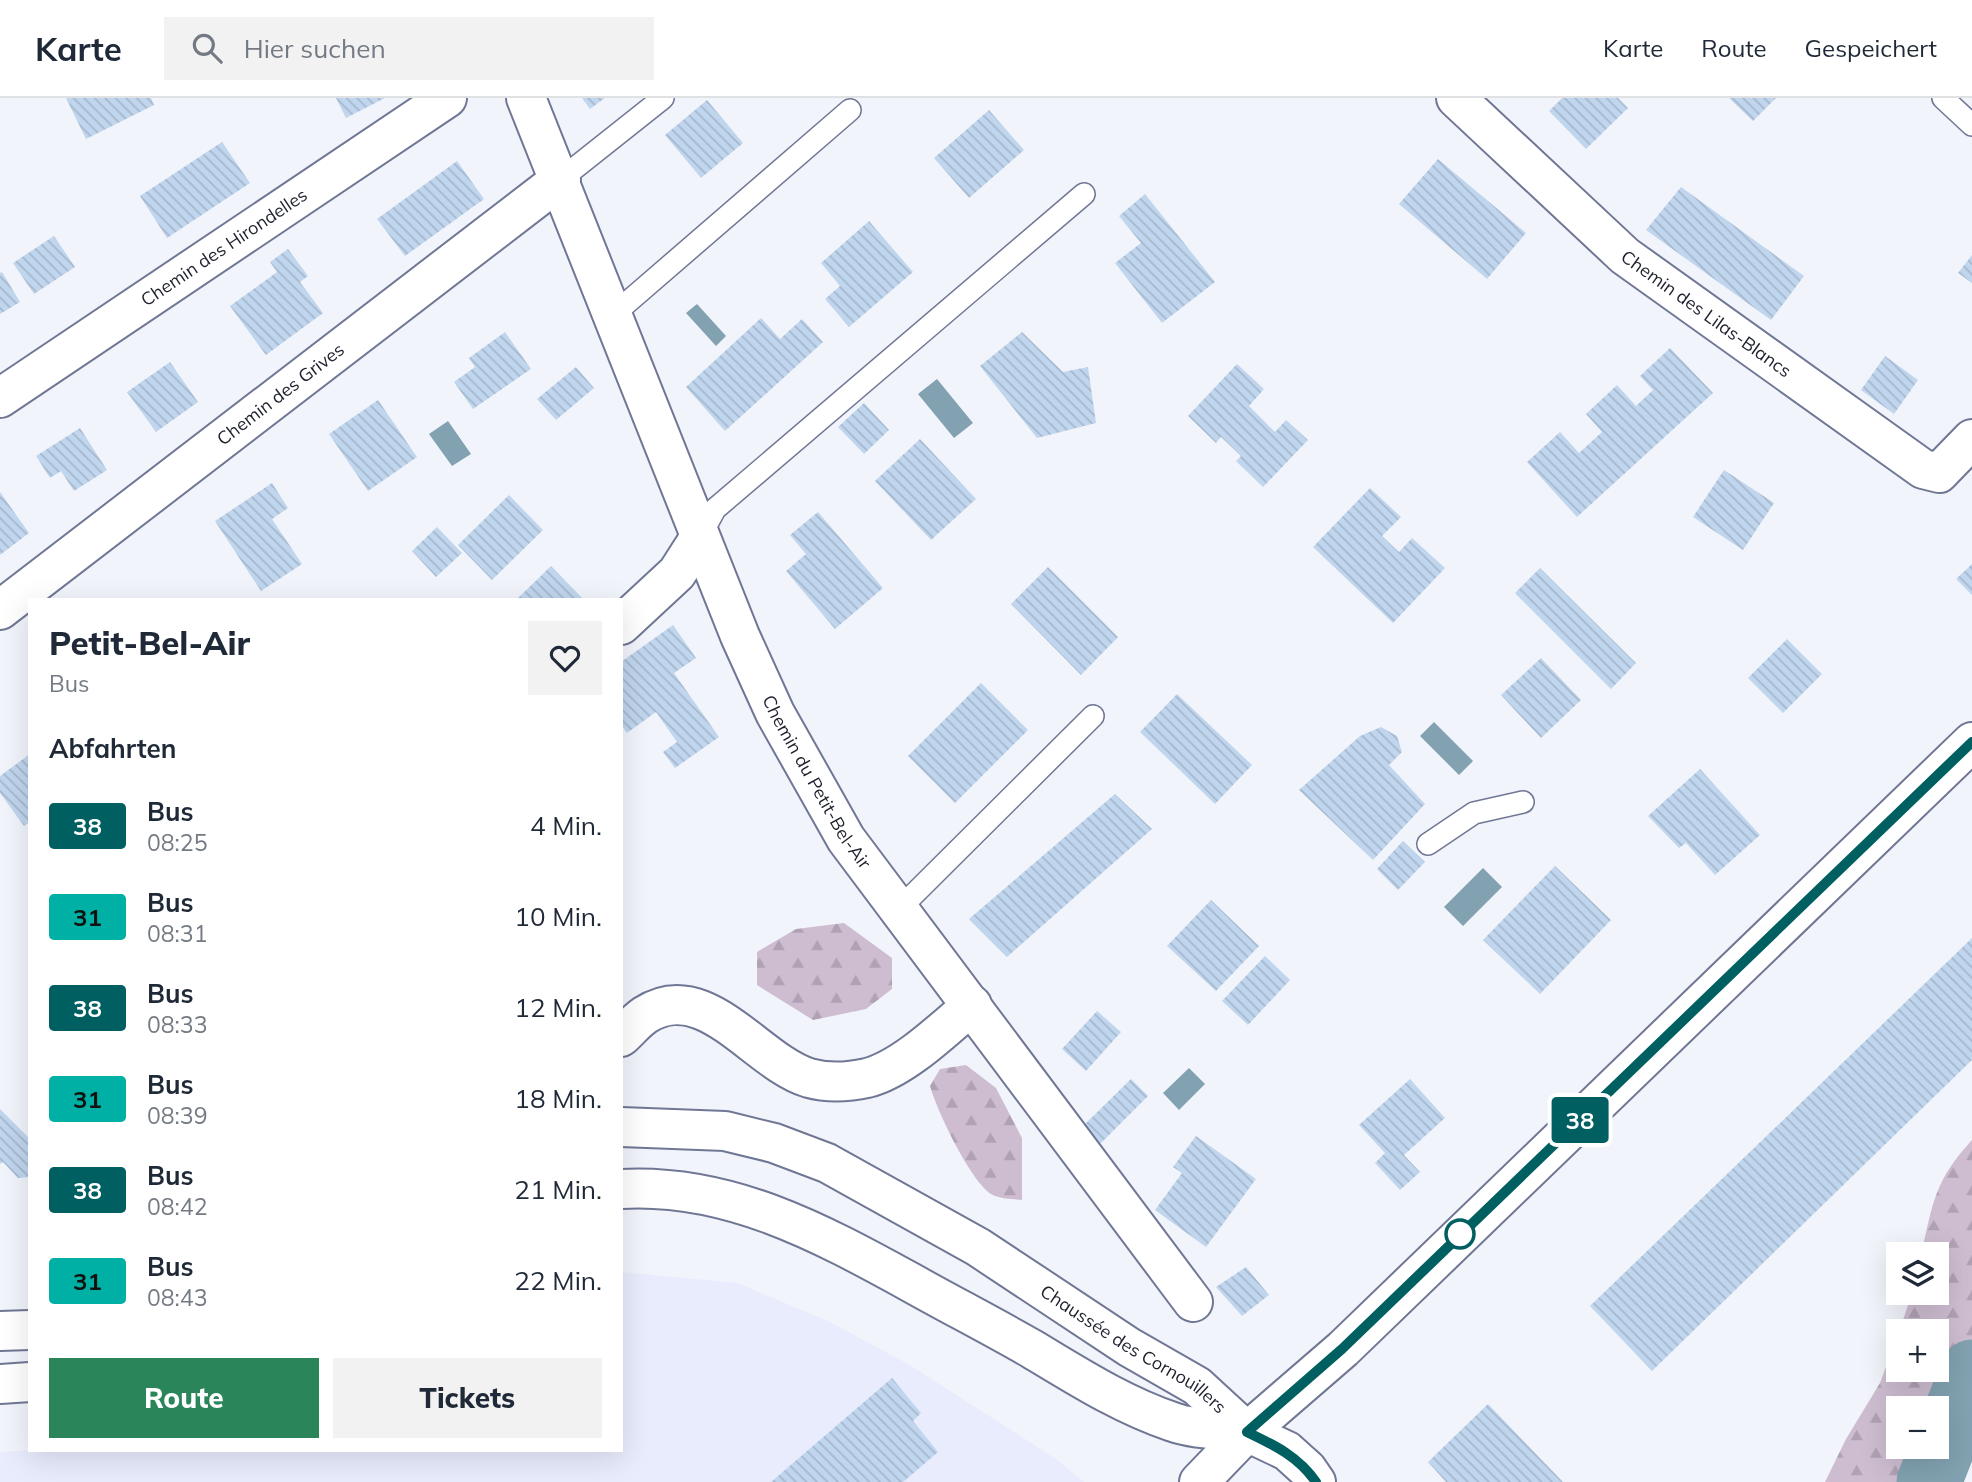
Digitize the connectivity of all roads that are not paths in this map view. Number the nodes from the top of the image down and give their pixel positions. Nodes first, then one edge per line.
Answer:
1 (447, 98) edge
2 (526, 98) edge
3 (663, 98) edge
4 (1456, 98) edge
5 (1943, 98) edge
6 (850, 110) dead end
7 (1972, 125) edge
8 (561, 179) junction
9 (1084, 194) dead end
10 (614, 314) junction
11 (0, 398) edge
12 (1972, 439) edge
13 (701, 537) junction
14 (0, 610) edge
15 (623, 623) edge
16 (1093, 716) dead end
17 (1972, 742) edge
18 (1523, 802) dead end
19 (1428, 844) dead end
20 (898, 910) junction
21 (971, 1005) junction
22 (623, 1035) edge
23 (623, 1127) edge
24 (623, 1189) edge
25 (1193, 1302) dead end
26 (28, 1329) edge
27 (0, 1331) edge
28 (28, 1382) edge
29 (0, 1384) edge
30 (1247, 1432) junction
31 (1199, 1482) edge
32 (1316, 1482) edge

1 - 11 street, Chemin des Hirondelles
2 - 8 street, Chemin du Petit-Bel-Air
3 - 8 lane
4 - 12 street, Chemin des Lilas-Blancs
5 - 7 lane
6 - 10 lane
8 - 10 street, Chemin du Petit-Bel-Air
8 - 14 street, Chemin des Grives
9 - 13 lane
10 - 13 street, Chemin du Petit-Bel-Air
13 - 15 street
13 - 20 street, Chemin du Petit-Bel-Air
16 - 20 lane
17 - 30 street
18 - 19 lane
20 - 21 street, Chemin du Petit-Bel-Air
21 - 22 street
21 - 25 street, Chemin du Petit-Bel-Air
23 - 30 street, Chaussée des Cornouillers
24 - 30 street, Chaussée des Cornouillers
26 - 27 street
28 - 29 street
30 - 31 street
30 - 32 street

